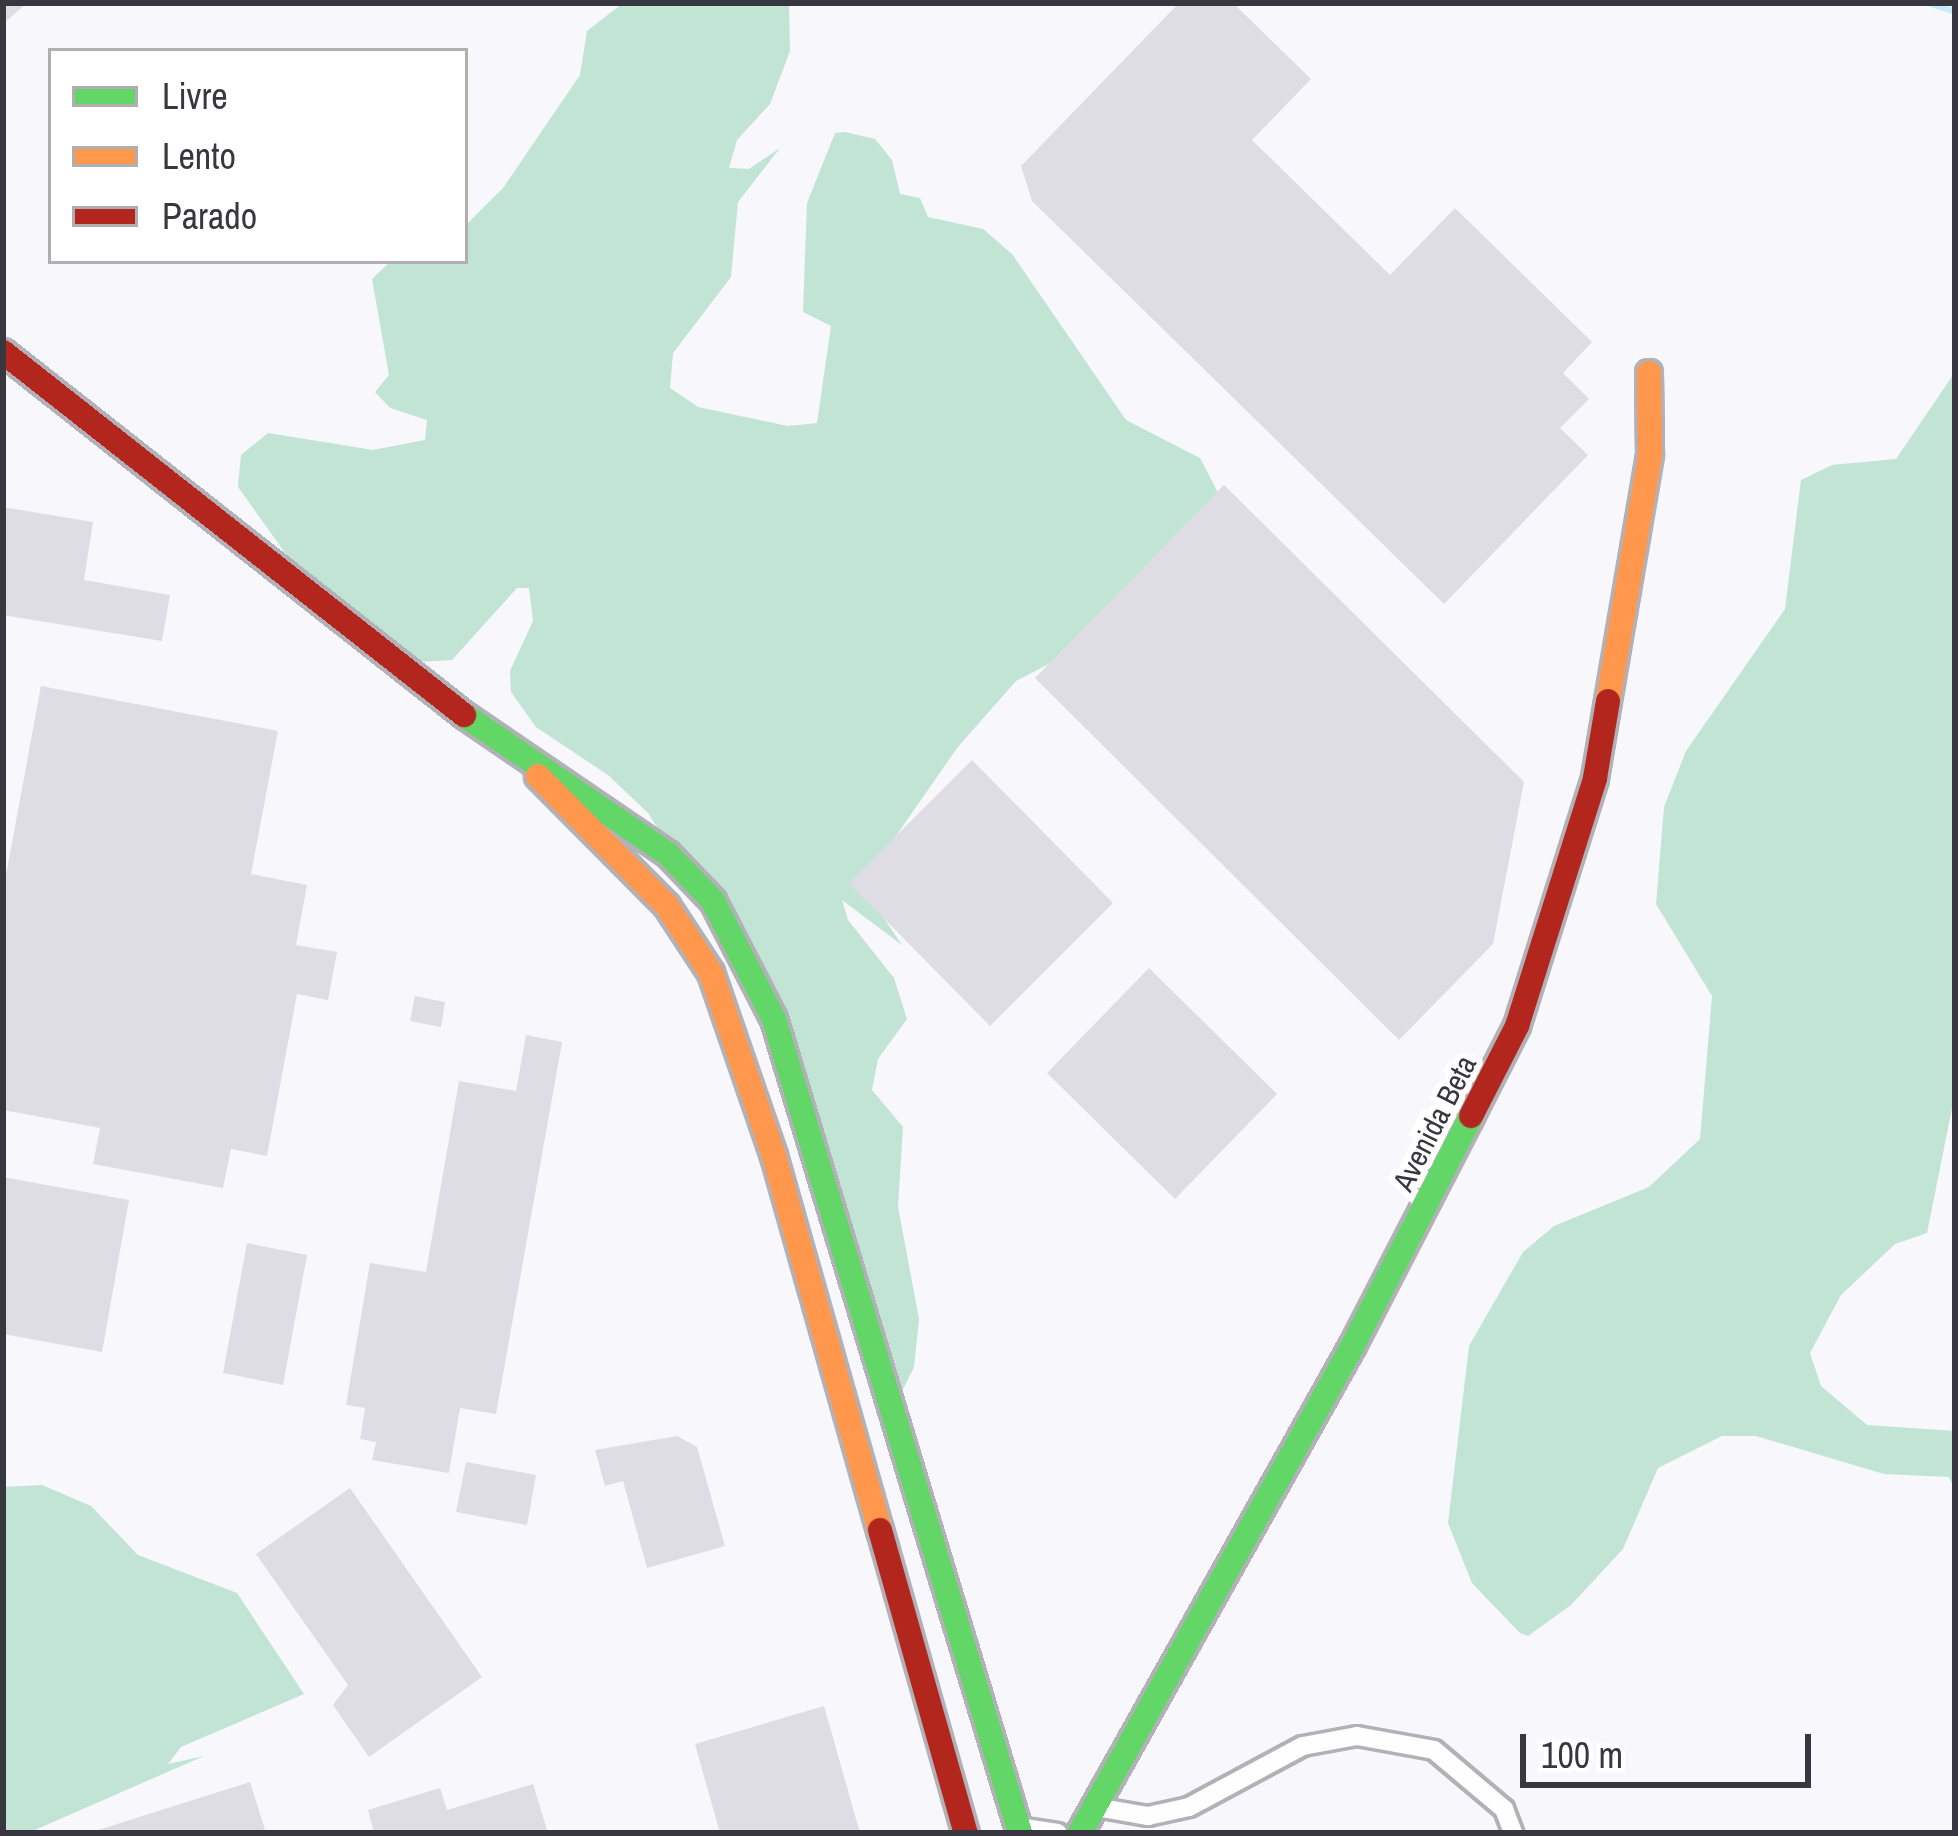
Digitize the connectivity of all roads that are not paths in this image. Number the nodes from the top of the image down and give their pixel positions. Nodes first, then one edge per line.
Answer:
1 (3, 352) edge
2 (1649, 373) dead end
3 (533, 769) junction
4 (1096, 1807) junction
5 (1019, 1830) edge
6 (966, 1833) edge
7 (1058, 1833) edge
8 (1080, 1833) edge
9 (1513, 1833) edge

1 - 3 main road
2 - 4 main road, Avenida Beta
3 - 5 main road
3 - 6 main road
4 - 8 main road, Avenida Beta
4 - 9 street
5 - 7 street

